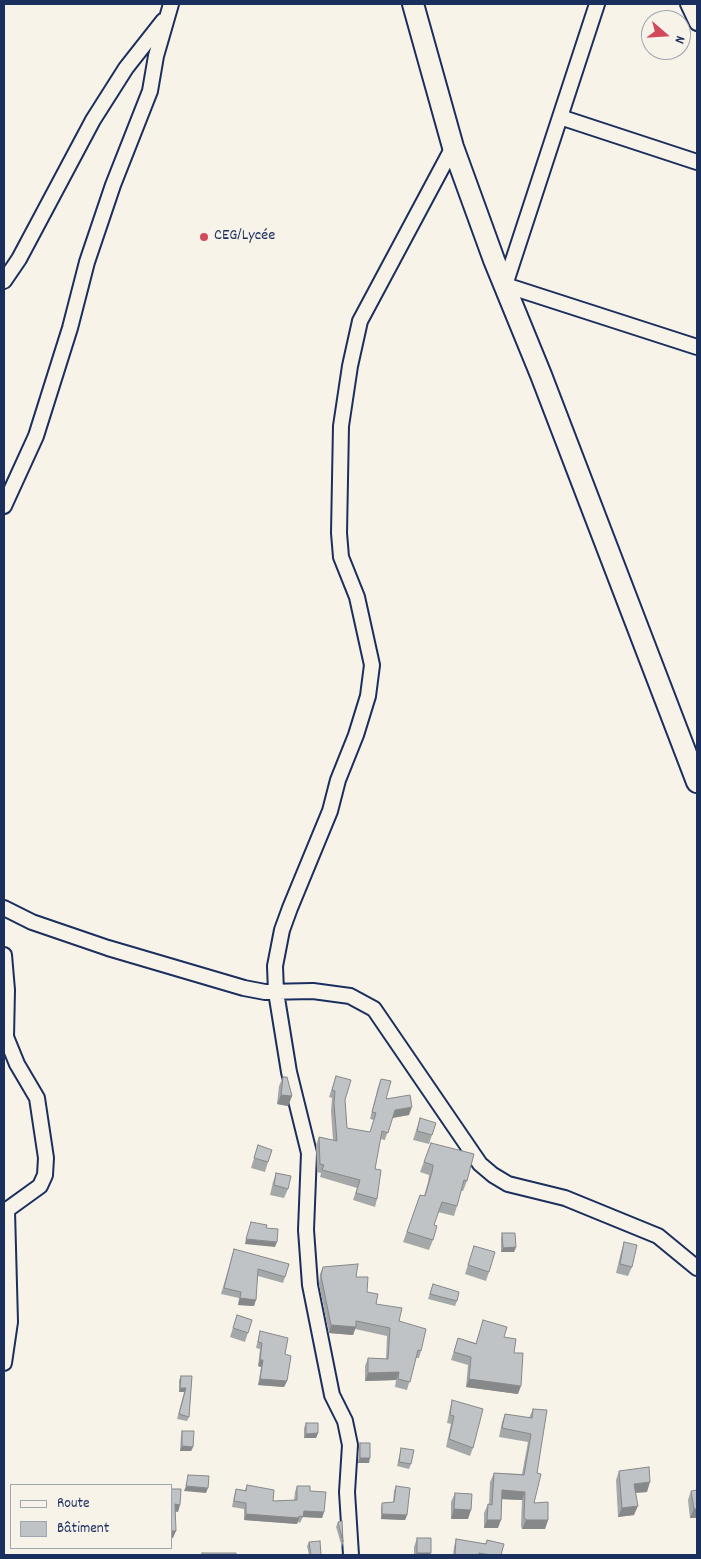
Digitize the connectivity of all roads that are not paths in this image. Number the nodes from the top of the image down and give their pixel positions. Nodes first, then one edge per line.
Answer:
1 (413, 4) edge
2 (597, 4) edge
3 (688, 4) edge
4 (168, 10) edge
5 (697, 23) edge
6 (560, 117) junction
7 (454, 147) junction
8 (697, 162) edge
9 (4, 281) edge
10 (505, 285) junction
11 (697, 347) edge
12 (4, 506) edge
13 (697, 782) edge
14 (4, 908) edge
15 (4, 955) edge
16 (276, 992) junction
17 (5, 1211) edge
18 (697, 1268) edge
19 (4, 1363) edge
20 (351, 1555) edge

1 - 7 main road
2 - 6 street
3 - 5 street
4 - 9 street
4 - 12 street
6 - 8 street
6 - 10 street
7 - 10 main road
7 - 16 street
10 - 11 street
10 - 13 main road
14 - 16 street
15 - 17 street
16 - 18 street
16 - 20 street
17 - 19 street

